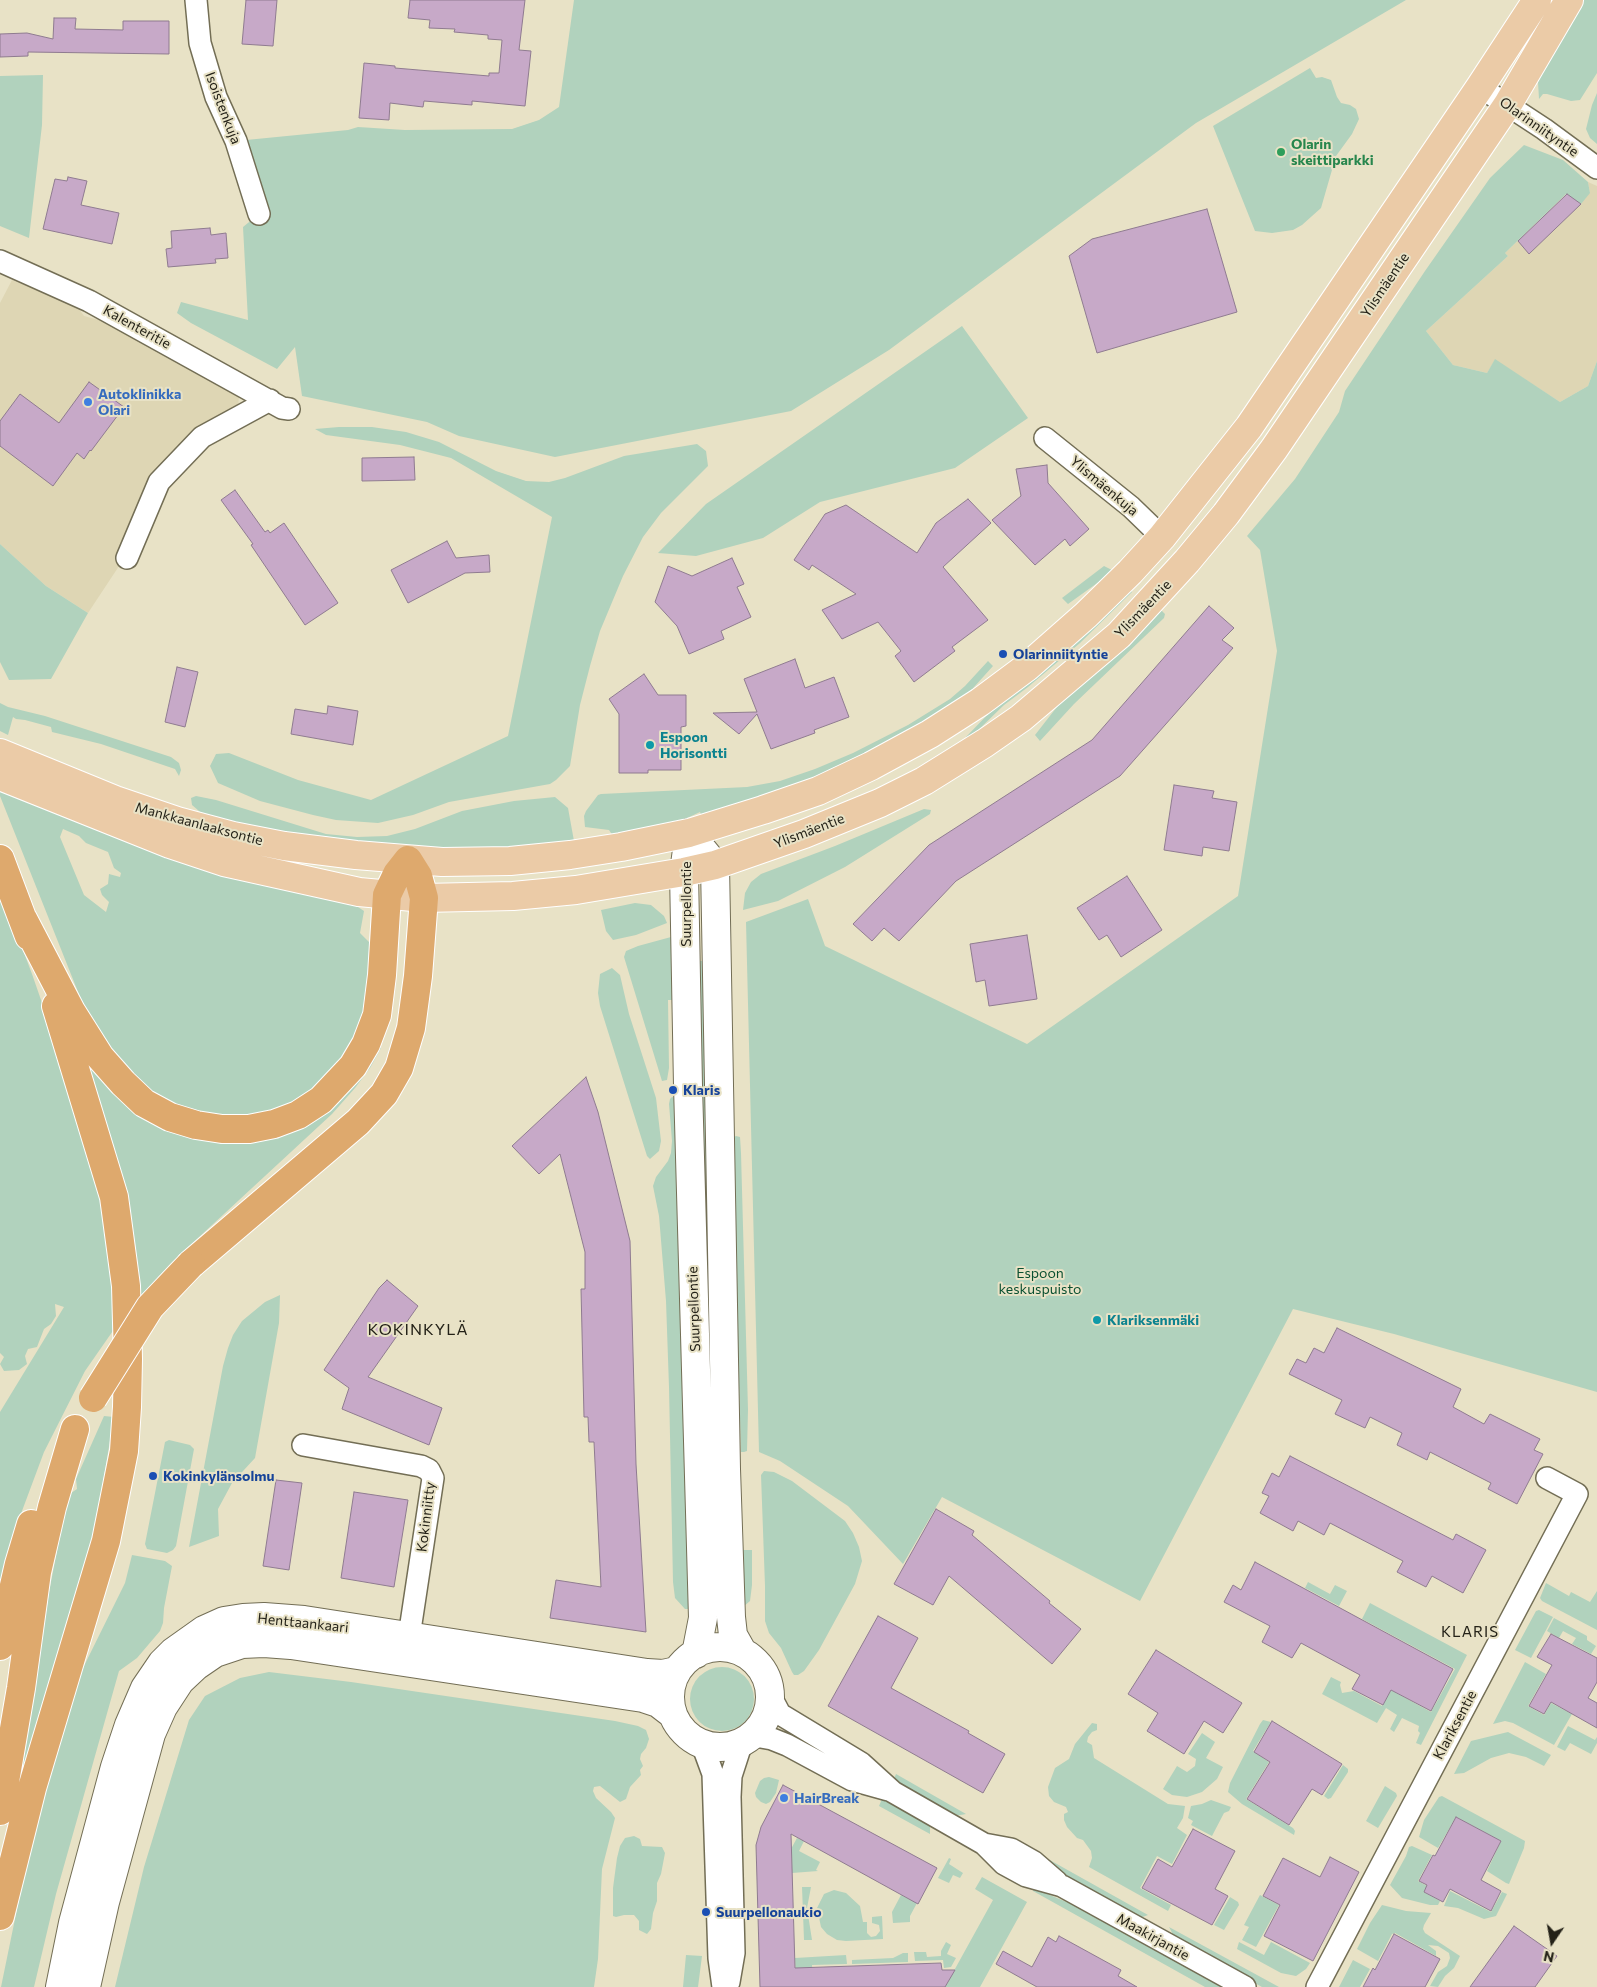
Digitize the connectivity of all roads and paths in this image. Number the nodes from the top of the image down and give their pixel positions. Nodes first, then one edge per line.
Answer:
1 (196, 0) edge
2 (1537, 0) edge
3 (1569, 0) edge
4 (1480, 87) junction
5 (1508, 104) junction
6 (1597, 168) edge
7 (259, 214) dead end
8 (0, 261) edge
9 (270, 400) junction
10 (289, 409) dead end
11 (1045, 438) dead end
12 (1162, 536) junction
13 (127, 558) dead end
14 (0, 753) edge
15 (0, 776) edge
16 (64, 792) junction
17 (690, 833) junction
18 (0, 859) edge
19 (408, 860) junction
20 (715, 865) junction
21 (684, 872) junction
22 (387, 896) junction
23 (424, 898) junction
24 (23, 919) junction
25 (75, 1429) junction
26 (303, 1445) dead end
27 (1546, 1478) dead end
28 (0, 1646) edge
29 (407, 1649) junction
30 (742, 1651) junction
31 (686, 1663) junction
32 (771, 1697) junction
33 (671, 1713) junction
34 (748, 1740) junction
35 (702, 1744) junction
36 (893, 1792) junction
37 (0, 1810) edge
38 (0, 1916) edge
39 (60, 1987) edge
40 (86, 1987) edge
41 (723, 1987) edge
42 (729, 1987) edge
43 (1245, 1987) edge
44 (1317, 1987) edge

1 - 7 street, Isoistenkuja
2 - 4 main road
3 - 5 main road, Ylismäentie
4 - 5 street, Olarinniityntie
4 - 12 main road
5 - 6 street, Olarinniityntie
5 - 20 main road, Ylismäentie
8 - 9 street, Kalenteritie
9 - 10 street, Kalenteritie
9 - 13 street
11 - 12 street, Ylismäenkuja
12 - 17 main road
14 - 16 main road, Mankkaanlaaksontie
15 - 16 main road, Mankkaanlaaksontie
16 - 19 main road, Mankkaanlaaksontie
16 - 22 main road, Mankkaanlaaksontie
17 - 19 main road
17 - 20 main road, Suurpellontie
17 - 21 main road, Suurpellontie
18 - 24 highway
19 - 22 highway
19 - 23 highway
20 - 21 main road, Ylismäentie
20 - 30 main road, Suurpellontie
21 - 23 main road, Ylismäentie
21 - 31 main road, Suurpellontie
22 - 23 main road, Ylismäentie
22 - 24 highway
23 - 25 highway, bridge
24 - 38 highway
25 - 28 highway
25 - 37 highway
26 - 29 street, Kokinniitty
27 - 44 street, Klariksentie
29 - 31 main road, Henttaankaari
29 - 33 main road, Henttaankaari
29 - 39 main road, Henttaankaari
29 - 40 main road, Henttaankaari
30 - 31 main road
30 - 32 main road
31 - 33 main road
32 - 34 main road
32 - 36 street, Maakirjantie
33 - 35 main road
34 - 35 main road
34 - 36 street, Maakirjantie
34 - 42 street
35 - 41 street
36 - 43 street, Maakirjantie

